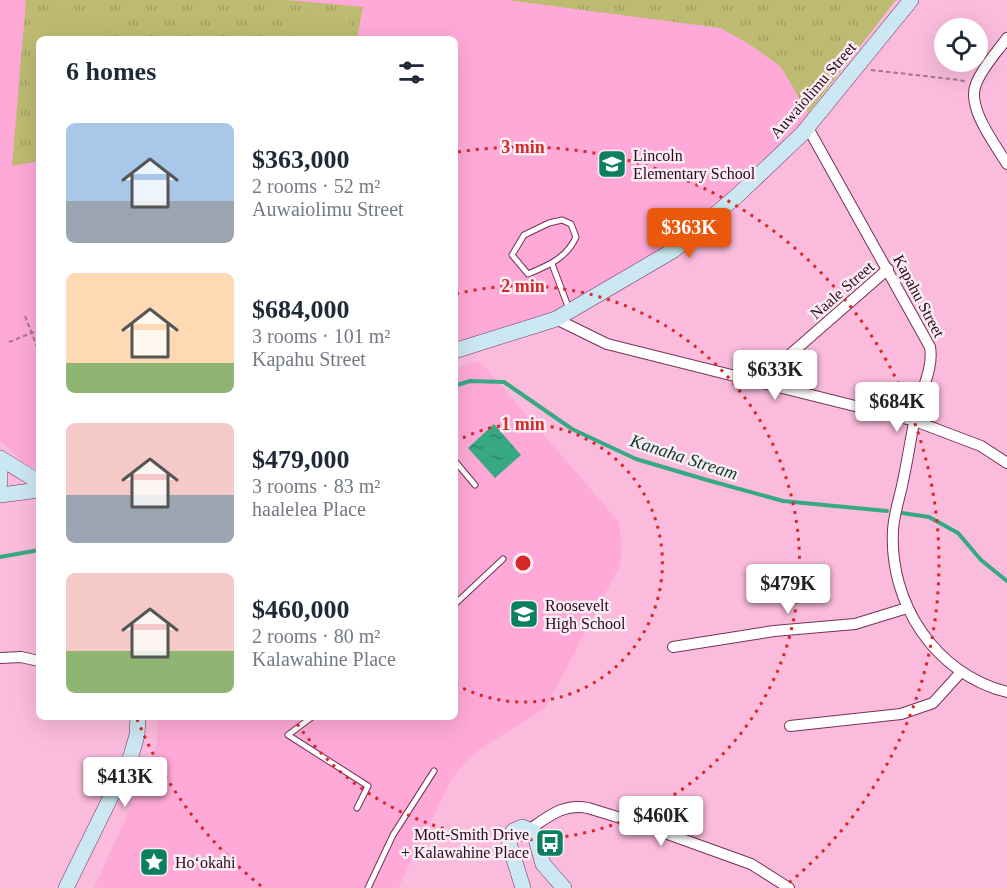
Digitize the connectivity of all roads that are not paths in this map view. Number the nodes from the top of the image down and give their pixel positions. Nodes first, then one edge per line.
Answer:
1 (911, 0) edge
2 (1007, 38) edge
3 (808, 128) junction
4 (1007, 164) edge
5 (552, 264) junction
6 (888, 269) junction
7 (570, 310) junction
8 (556, 319) junction
9 (458, 350) edge
10 (765, 383) junction
11 (915, 421) junction
12 (0, 458) edge
13 (0, 463) edge
14 (1007, 464) edge
15 (458, 465) edge
16 (36, 480) edge
17 (0, 483) edge
18 (475, 486) dead end
19 (36, 490) edge
20 (0, 495) edge
21 (503, 559) dead end
22 (458, 601) edge
23 (907, 608) junction
24 (673, 648) dead end
25 (0, 658) edge
26 (36, 660) edge
27 (961, 672) junction
28 (1007, 692) edge
29 (138, 720) edge
30 (308, 720) edge
31 (790, 726) dead end
32 (434, 771) dead end
33 (357, 808) dead end
34 (530, 829) junction
35 (66, 888) edge
36 (368, 888) edge
37 (523, 888) edge
38 (564, 888) edge
39 (789, 888) edge

1 - 3 street, Auwaiolimu Street
2 - 4 street
3 - 6 street, Kapahu Street
3 - 7 street, Auwaiolimu Street
5 - 5 lane
5 - 7 lane
6 - 10 street, Naale Street
6 - 11 street, Kapahu Street
7 - 8 street, Auwaiolimu Street
8 - 9 street, Auwaiolimu Street
8 - 10 street
10 - 11 street
11 - 14 street
11 - 23 street, Kapahu Street
12 - 16 street
13 - 17 street
15 - 18 lane
19 - 20 street
21 - 22 lane
23 - 24 street
23 - 27 street, Kapahu Street
25 - 26 street
27 - 28 street, Kapahu Street
27 - 31 street
29 - 35 street
30 - 33 lane
32 - 36 lane
34 - 37 street
34 - 38 street
34 - 39 street

